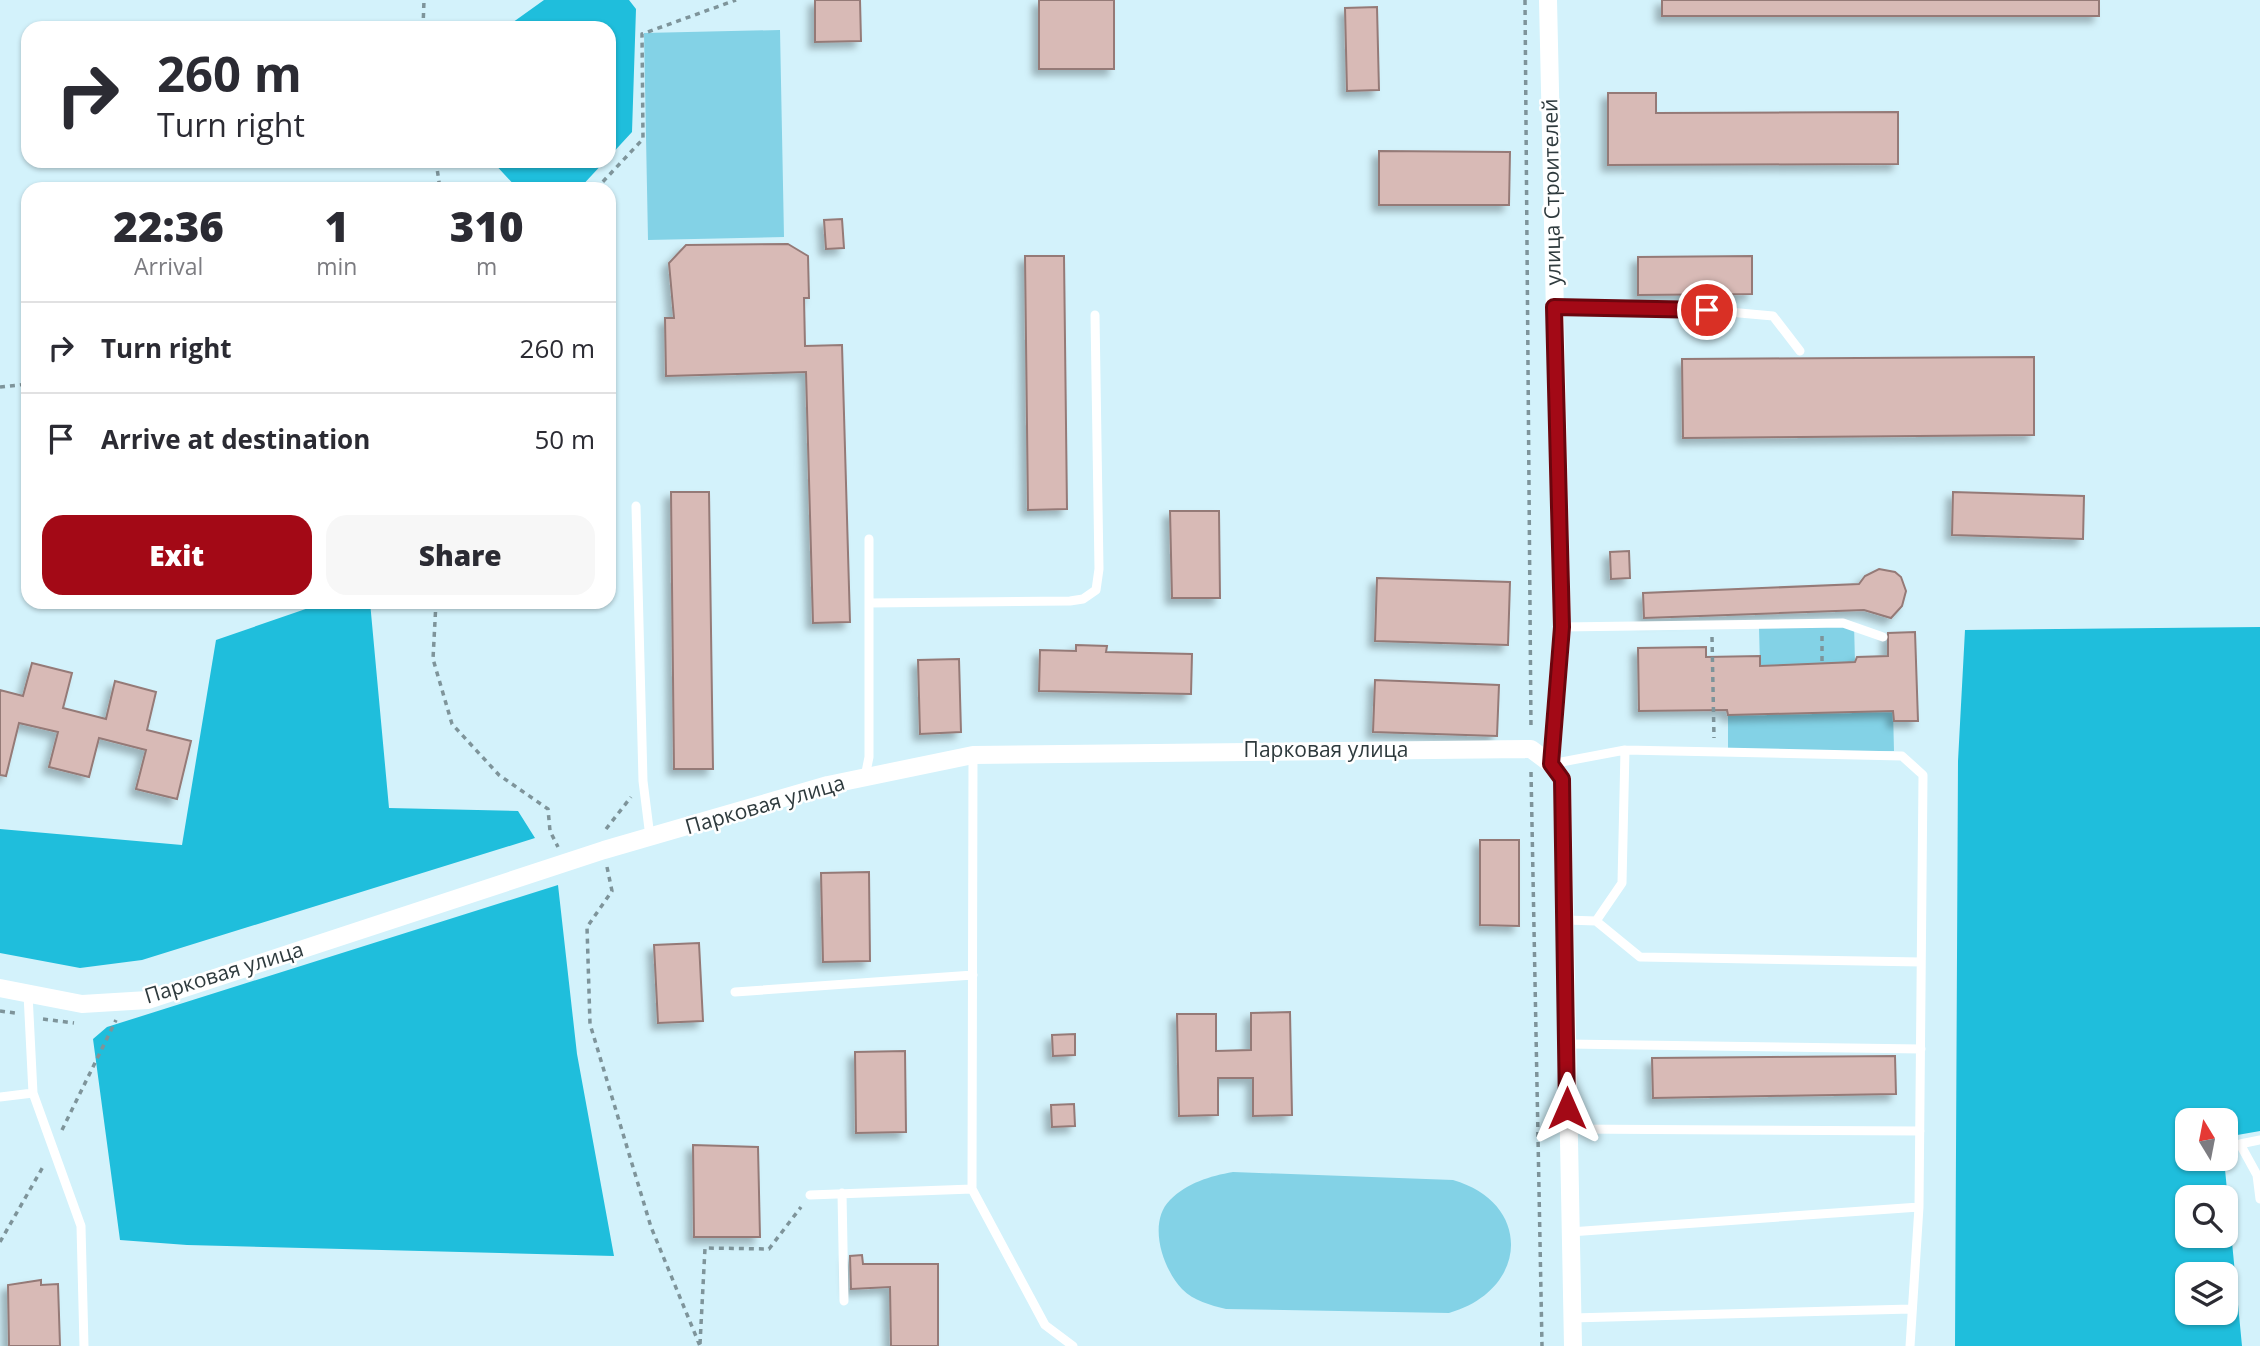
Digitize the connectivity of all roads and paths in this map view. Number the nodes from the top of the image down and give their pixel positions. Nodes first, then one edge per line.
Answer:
1 (424, 0) edge
2 (736, 0) edge
3 (1525, 0) edge
4 (1548, 0) edge
5 (423, 21) edge
6 (616, 168) edge
7 (616, 168) edge
8 (603, 182) edge
9 (1554, 307) junction
10 (1095, 315) dead end
11 (1800, 351) dead end
12 (21, 385) edge
13 (0, 387) edge
14 (636, 506) dead end
15 (869, 539) dead end
16 (869, 603) junction
17 (436, 609) edge
18 (1822, 623) junction
19 (1711, 625) junction
20 (1562, 627) junction
21 (1883, 637) dead end
22 (1822, 663) dead end
23 (1531, 749) junction
24 (1625, 750) junction
25 (1714, 752) junction
26 (974, 755) junction
27 (1551, 764) junction
28 (865, 777) junction
29 (643, 781) junction
30 (650, 837) junction
31 (559, 848) dead end
32 (604, 850) junction
33 (612, 891) dead end
34 (1566, 920) junction
35 (1595, 921) junction
36 (1921, 962) junction
37 (973, 975) junction
38 (0, 988) edge
39 (735, 992) dead end
40 (28, 994) junction
41 (1567, 1044) junction
42 (1921, 1049) junction
43 (33, 1093) junction
44 (0, 1097) edge
45 (1567, 1129) junction
46 (1920, 1131) junction
47 (2260, 1140) edge
48 (2259, 1175) edge
49 (972, 1189) junction
50 (842, 1193) junction
51 (810, 1195) joint
52 (2260, 1199) edge
53 (1919, 1207) junction
54 (1570, 1232) junction
55 (844, 1301) dead end
56 (1911, 1309) junction
57 (1572, 1318) junction
58 (84, 1346) edge
59 (700, 1346) edge
60 (1073, 1346) edge
61 (1542, 1346) edge
62 (1573, 1346) edge
63 (1910, 1346) edge

1 - 5 path
2 - 7 path
3 - 23 path
4 - 9 street, улица Строителей
6 - 8 path
9 - 11 lane
9 - 20 street, улица Строителей
10 - 16 lane
12 - 13 path
14 - 29 lane
15 - 16 lane
16 - 28 lane
17 - 31 path
18 - 19 lane
18 - 21 lane
18 - 22 path
19 - 20 lane
19 - 25 path
20 - 27 street, улица Строителей
23 - 26 street, Парковая улица
23 - 27 street
23 - 61 path
24 - 25 lane
24 - 27 lane
24 - 35 lane
25 - 36 lane
26 - 28 street, Парковая улица
26 - 37 lane
27 - 34 street, улица Строителей
28 - 30 street, Парковая улица
29 - 30 lane
29 - 32 path
30 - 32 street, Парковая улица
32 - 40 street, Парковая улица
33 - 59 path
34 - 35 lane
34 - 41 street, улица Строителей
35 - 36 lane
36 - 42 lane
37 - 39 lane
37 - 49 lane
38 - 40 street, Парковая улица
40 - 43 lane
41 - 42 lane
41 - 45 street, улица Строителей
42 - 46 lane
43 - 44 lane
43 - 58 lane
45 - 46 lane
45 - 54 street, улица Строителей
46 - 53 lane
47 - 48 lane
48 - 52 lane
49 - 50 lane
49 - 60 lane
50 - 51 lane
50 - 55 lane
51 - 59 path
53 - 54 lane
53 - 56 lane
54 - 57 street, улица Строителей
56 - 57 lane
56 - 63 lane
57 - 62 street, улица Строителей

